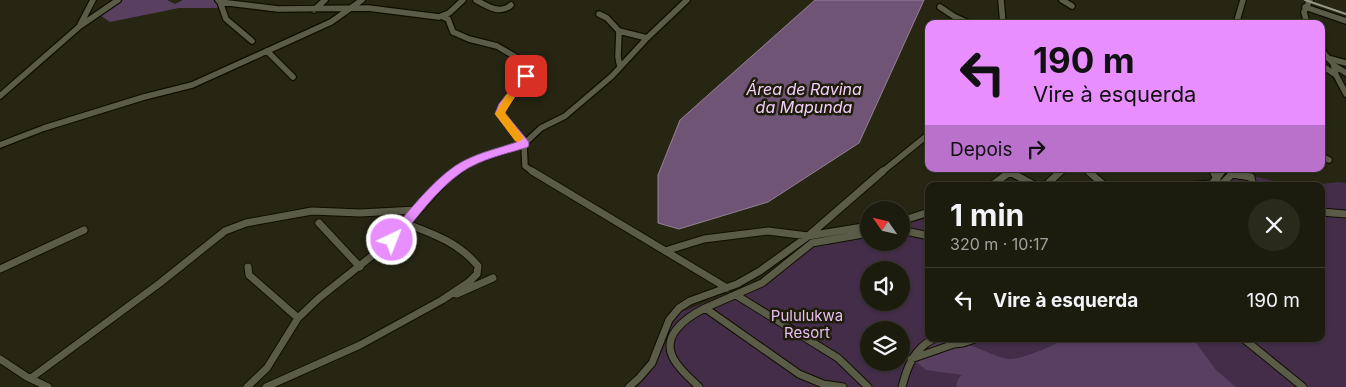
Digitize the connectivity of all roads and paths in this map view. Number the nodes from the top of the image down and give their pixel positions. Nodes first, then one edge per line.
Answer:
1 (93, 0) edge
2 (118, 0) edge
3 (324, 0) edge
4 (362, 0) edge
5 (462, 0) edge
6 (476, 0) edge
7 (687, 0) edge
8 (1001, 0) edge
9 (1062, 0) edge
10 (1243, 0) edge
11 (1310, 0) edge
12 (219, 1) edge
13 (511, 5) dead end
14 (240, 6) junction
15 (1072, 6) dead end
16 (940, 7) dead end
17 (1305, 7) junction
18 (314, 10) junction
19 (351, 10) junction
20 (226, 14) junction
21 (599, 14) dead end
22 (443, 17) junction
23 (962, 20) edge
24 (1003, 20) edge
25 (1237, 20) edge
26 (1307, 20) edge
27 (1346, 21) edge
28 (80, 26) junction
29 (619, 31) junction
30 (647, 38) junction
31 (252, 41) dead end
32 (267, 52) junction
33 (1325, 58) edge
34 (1331, 59) junction
35 (1346, 63) edge
36 (1334, 66) junction
37 (620, 67) junction
38 (1325, 68) edge
39 (1346, 72) edge
40 (1336, 75) junction
41 (293, 77) dead end
42 (1346, 94) edge
43 (0, 96) edge
44 (925, 138) edge
45 (524, 144) junction
46 (0, 145) edge
47 (1325, 158) edge
48 (1329, 160) dead end
49 (1008, 172) edge
50 (1013, 172) edge
51 (1060, 172) edge
52 (1089, 172) edge
53 (1214, 172) edge
54 (1222, 172) edge
55 (1217, 179) junction
56 (996, 182) edge
57 (1030, 182) edge
58 (1049, 182) edge
59 (1101, 182) edge
60 (1214, 182) edge
61 (1224, 182) edge
62 (1252, 182) edge
63 (416, 210) junction
64 (1325, 212) edge
65 (925, 213) edge
66 (1346, 214) edge
67 (910, 218) edge
68 (320, 223) dead end
69 (407, 224) junction
70 (860, 227) edge
71 (84, 230) dead end
72 (910, 232) edge
73 (860, 235) edge
74 (925, 235) edge
75 (808, 236) junction
76 (665, 251) junction
77 (248, 267) dead end
78 (360, 267) junction
79 (0, 269) edge
80 (494, 278) dead end
81 (727, 288) junction
82 (736, 295) junction
83 (442, 300) junction
84 (705, 308) junction
85 (298, 318) junction
86 (928, 342) edge
87 (963, 342) edge
88 (1248, 342) edge
89 (0, 359) edge
90 (912, 359) junction
91 (31, 378) junction
92 (48, 387) edge
93 (247, 387) edge
94 (266, 387) edge
95 (630, 387) edge
96 (698, 387) edge
97 (843, 387) edge
98 (868, 387) edge
99 (902, 387) edge
100 (1303, 387) edge

1 - 28 street
2 - 28 street
3 - 18 street
4 - 19 street
5 - 22 street
6 - 13 street
7 - 30 street
8 - 24 street
9 - 15 street
10 - 25 street
11 - 17 street
12 - 14 street
12 - 20 street
14 - 18 street
14 - 20 street
16 - 23 street
17 - 26 street
17 - 27 street
18 - 19 street
19 - 22 street
19 - 32 street
20 - 31 street
21 - 29 street
22 - 45 street
28 - 43 street
29 - 30 street
29 - 37 street
30 - 37 street
32 - 41 street
32 - 46 street
33 - 34 street
34 - 35 street
34 - 36 street
36 - 39 street
36 - 40 street
37 - 45 street
38 - 40 street
40 - 42 street
44 - 75 street
45 - 63 street
45 - 76 street
47 - 48 street
49 - 56 street
50 - 57 street
51 - 58 street
52 - 59 street
53 - 55 street
54 - 55 street
55 - 60 street
61 - 62 street
63 - 69 street
63 - 91 street
64 - 66 street
65 - 67 street
68 - 78 street
69 - 78 street
69 - 83 street
70 - 75 street
71 - 79 street
72 - 74 street
73 - 82 street
75 - 76 street
75 - 81 street
76 - 81 street
77 - 85 street
78 - 85 street
80 - 83 street
81 - 95 street
82 - 84 street
82 - 98 street
83 - 94 street
84 - 96 street
84 - 97 street
85 - 93 street
86 - 90 street
87 - 90 street
88 - 100 street
89 - 91 street
90 - 99 street
91 - 92 street

